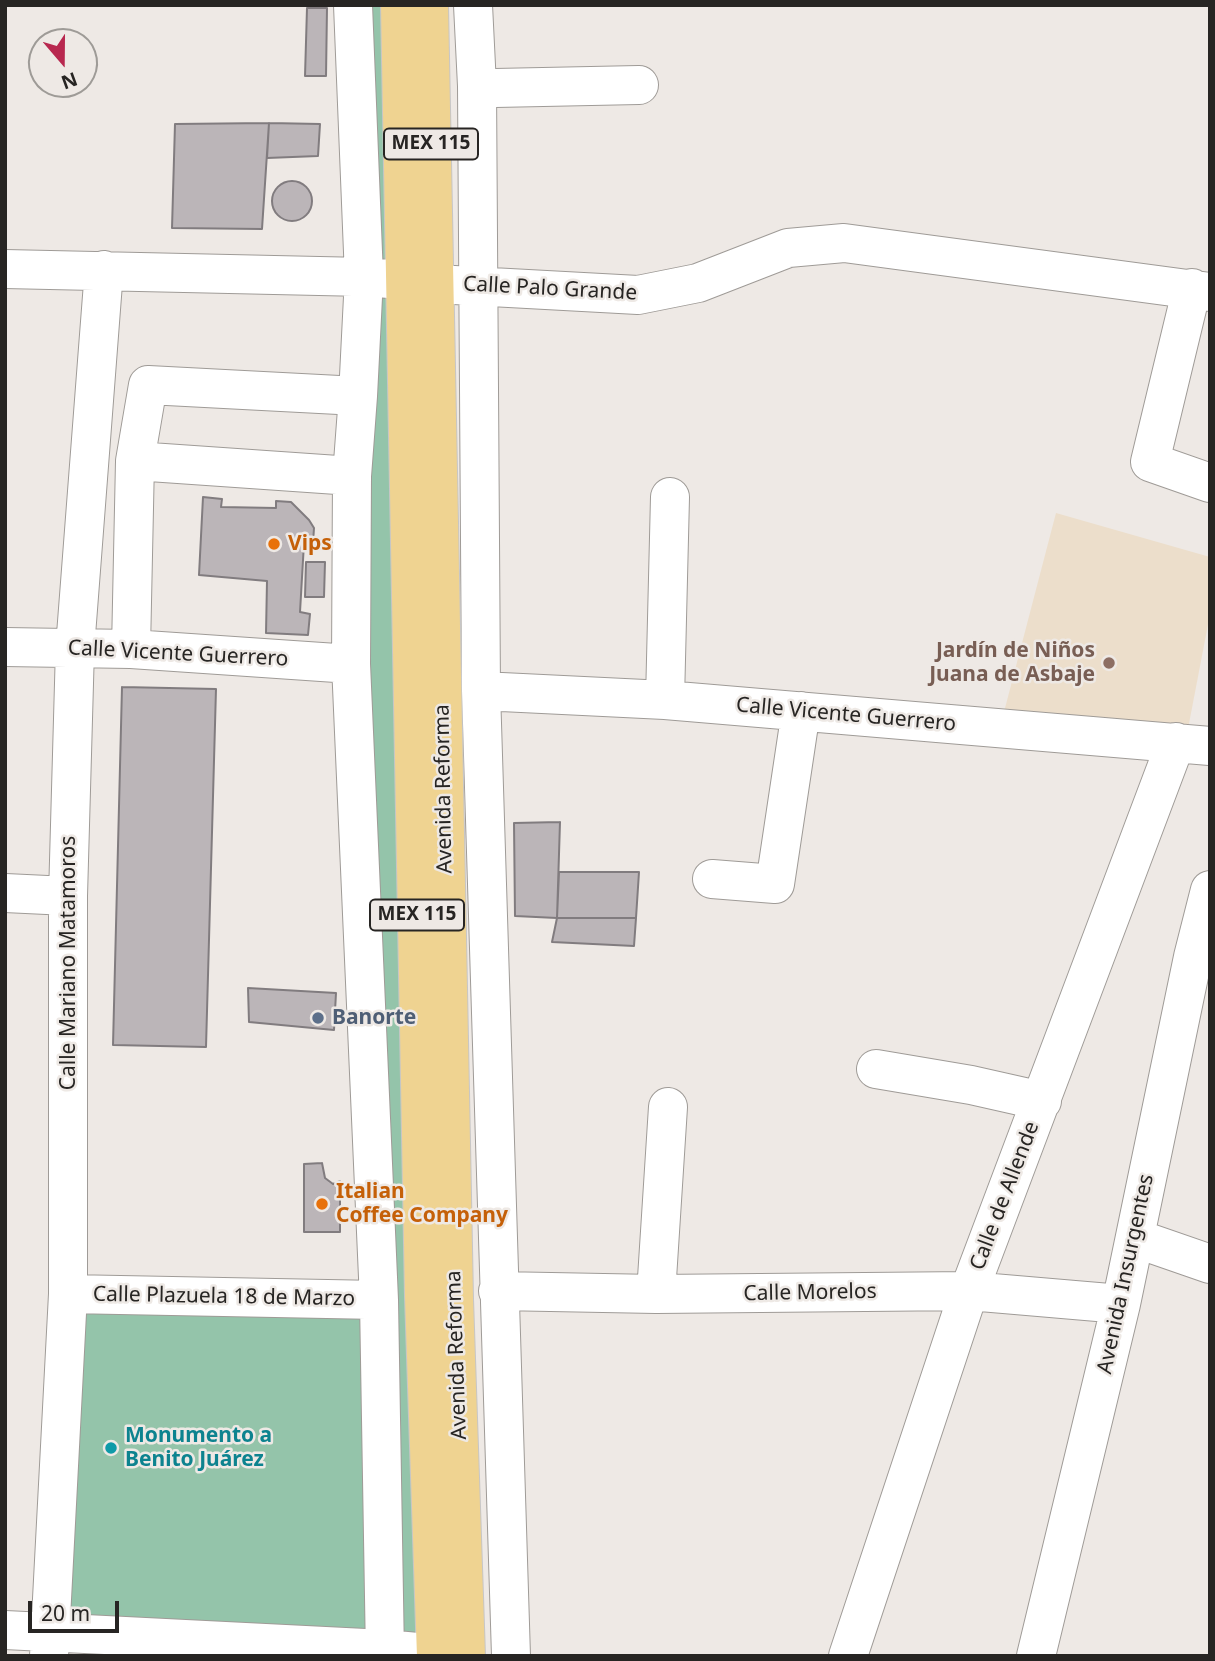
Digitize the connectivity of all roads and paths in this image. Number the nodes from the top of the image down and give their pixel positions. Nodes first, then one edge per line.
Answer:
1 (353, 5) edge
2 (400, 5) edge
3 (429, 5) edge
4 (473, 5) edge
5 (639, 85) dead end
6 (477, 86) junction
7 (5, 269) edge
8 (104, 270) junction
9 (363, 276) junction
10 (419, 282) junction
11 (478, 288) junction
12 (1201, 290) edge
13 (358, 396) junction
14 (135, 461) junction
15 (352, 476) junction
16 (1210, 483) edge
17 (670, 497) dead end
18 (5, 647) edge
19 (75, 648) junction
20 (131, 649) junction
21 (351, 664) junction
22 (481, 691) junction
23 (665, 700) junction
24 (801, 711) junction
25 (1193, 744) edge
26 (712, 879) dead end
27 (1210, 890) edge
28 (5, 892) edge
29 (68, 896) junction
30 (1201, 959) edge
31 (876, 1069) dead end
32 (1042, 1101) junction
33 (668, 1107) dead end
34 (1135, 1238) junction
35 (1210, 1264) edge
36 (498, 1291) junction
37 (969, 1291) junction
38 (68, 1294) junction
39 (656, 1294) junction
40 (379, 1300) junction
41 (1121, 1304) junction
42 (5, 1630) edge
43 (50, 1644) edge
44 (385, 1653) edge
45 (450, 1655) edge
46 (510, 1656) edge
47 (848, 1656) edge
48 (1036, 1656) edge

1 - 9 street
2 - 10 main road, Avenida Reforma / MEX 115
3 - 10 main road, Avenida Reforma / MEX 115
4 - 6 street
5 - 6 street
6 - 11 street
7 - 8 street, Calle Palo Grande
8 - 9 street, Calle Palo Grande
8 - 19 street, Calle Mariano Matamoros
9 - 10 street, Calle Palo Grande
9 - 13 street
10 - 11 street, Calle Palo Grande
10 - 45 main road, Avenida Reforma / MEX 115
11 - 12 street, Calle Palo Grande
11 - 22 street
12 - 16 street
13 - 14 street
13 - 15 street
14 - 15 street
14 - 20 street
15 - 21 street
17 - 23 street
18 - 19 street, Calle Vicente Guerrero
19 - 20 street, Calle Vicente Guerrero
19 - 29 street, Calle Mariano Matamoros
20 - 21 street, Calle Vicente Guerrero
21 - 40 street
22 - 23 street, Calle Vicente Guerrero
22 - 36 street
23 - 24 street, Calle Vicente Guerrero
24 - 25 street, Calle Vicente Guerrero
24 - 26 street
25 - 32 street, Calle de Allende
27 - 30 street, Avenida Insurgentes
28 - 29 street
29 - 38 street, Calle Mariano Matamoros
30 - 34 street, Avenida Insurgentes
31 - 32 street
32 - 37 street, Calle de Allende
33 - 39 street
34 - 35 street
34 - 41 street, Avenida Insurgentes
36 - 39 street, Calle Morelos
36 - 46 street
37 - 39 street, Calle Morelos
37 - 41 street, Calle Morelos
37 - 47 street, Calle de Allende
38 - 40 street, Calle Plazuela 18 de Marzo
38 - 43 street, Calle Mariano Matamoros
40 - 44 street
41 - 48 street, Avenida Insurgentes
42 - 43 street
43 - 44 street
44 - 45 street

